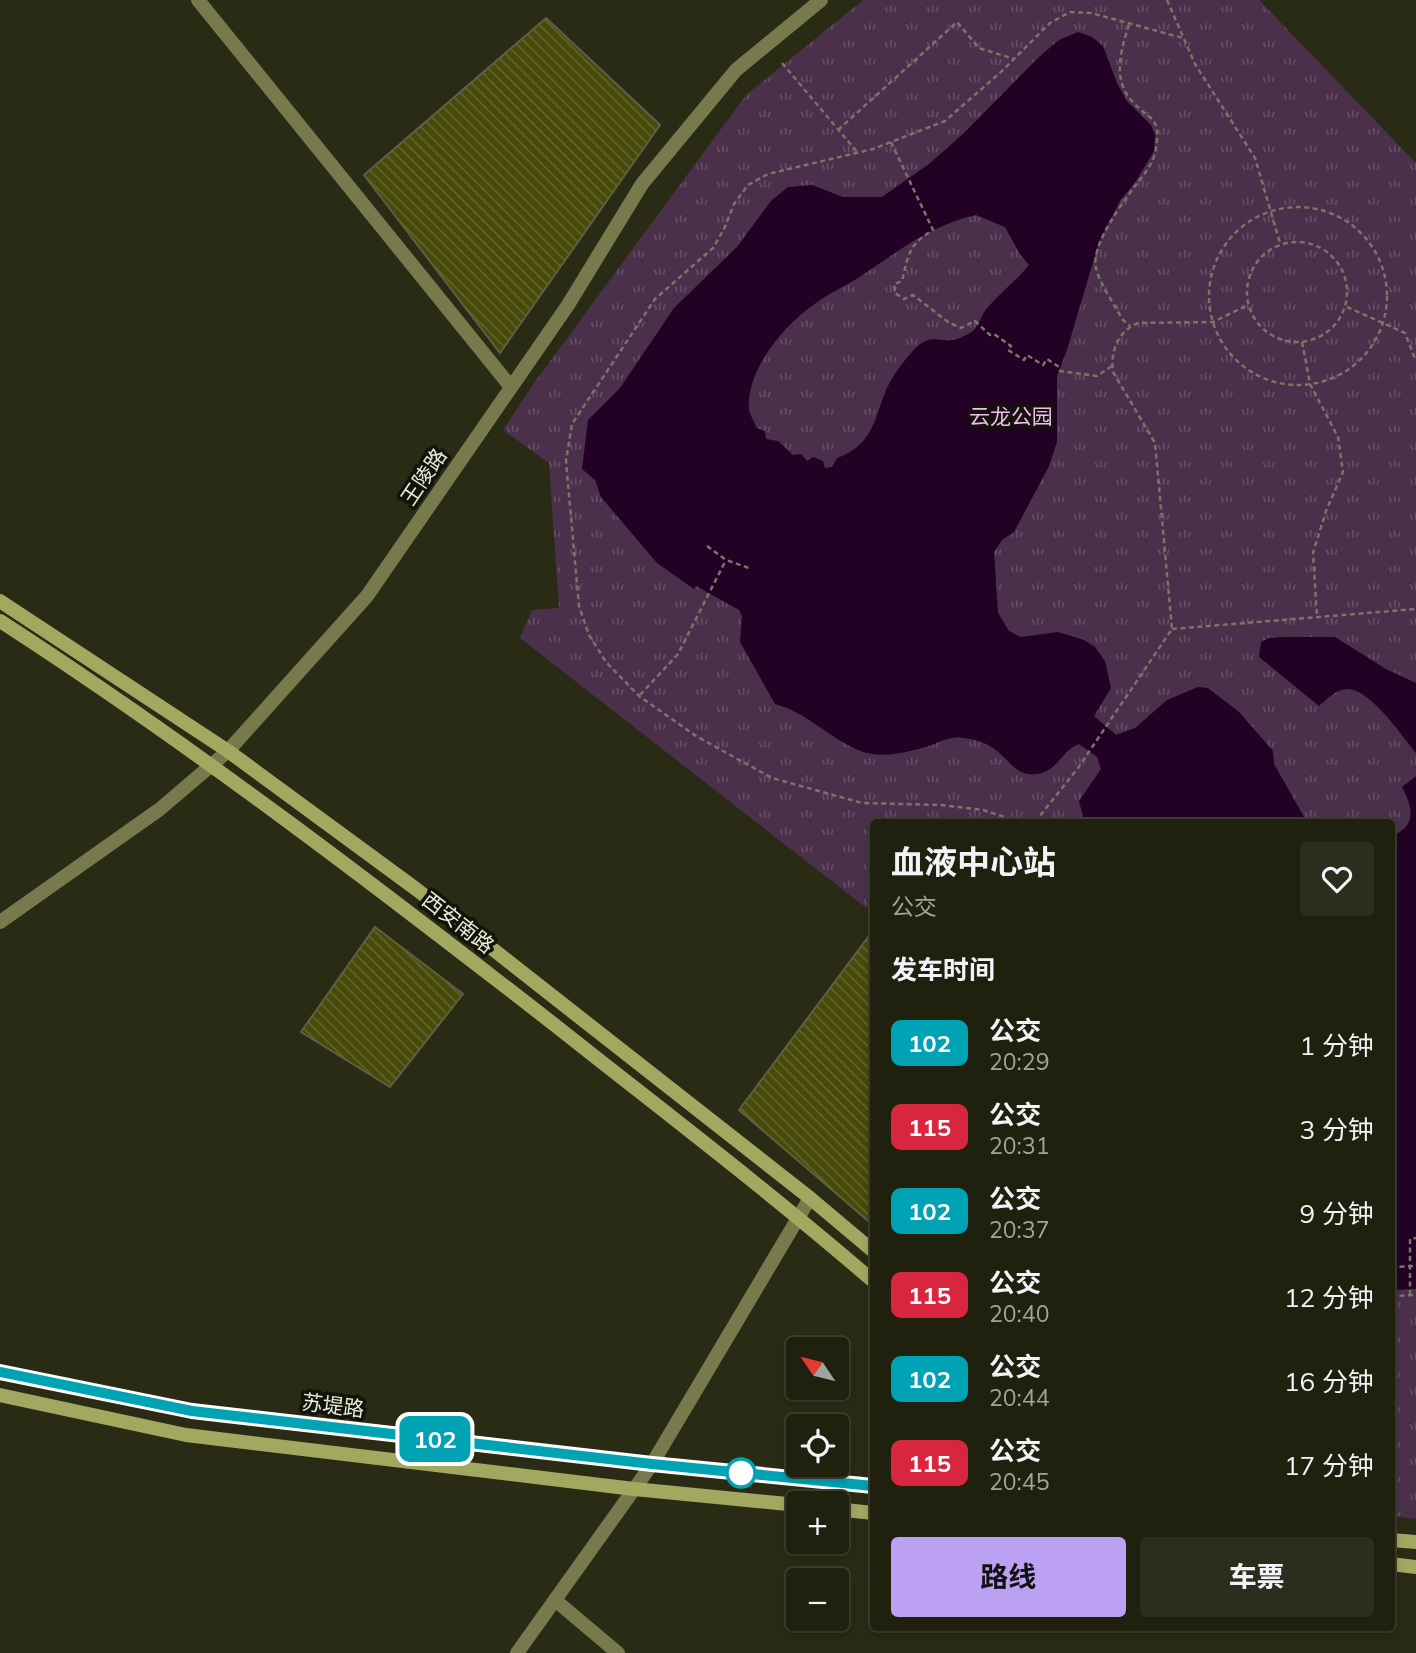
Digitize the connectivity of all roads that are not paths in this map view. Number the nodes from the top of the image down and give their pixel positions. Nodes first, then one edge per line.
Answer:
1 (198, 0) edge
2 (821, 0) edge
3 (511, 387) junction
4 (0, 601) edge
5 (0, 621) edge
6 (228, 751) junction
7 (212, 765) junction
8 (0, 922) edge
9 (810, 1198) junction
10 (798, 1217) junction
11 (870, 1248) edge
12 (870, 1278) edge
13 (0, 1372) edge
14 (0, 1395) edge
15 (652, 1464) junction
16 (870, 1486) edge
17 (634, 1489) junction
18 (786, 1504) edge
19 (849, 1510) edge
20 (870, 1513) edge
21 (1395, 1540) edge
22 (1416, 1542) edge
23 (1395, 1564) edge
24 (1416, 1567) edge
25 (555, 1600) junction
26 (517, 1653) edge
27 (618, 1653) edge

1 - 3 street
2 - 3 street, 王陵路
3 - 6 street, 王陵路
4 - 6 main road, 西安南路
5 - 7 main road, 西安南路
6 - 7 street, 王陵路
6 - 9 main road, 西安南路
7 - 8 street, 王陵路
7 - 10 main road, 西安南路
9 - 10 street
9 - 11 main road, 西安南路
10 - 12 main road, 西安南路
10 - 15 street
13 - 15 main road, 苏堤路
14 - 17 main road
15 - 16 main road, 苏堤路
15 - 17 street
17 - 18 main road
17 - 25 street
19 - 20 main road
21 - 22 main road
23 - 24 main road
25 - 26 street
25 - 27 street

